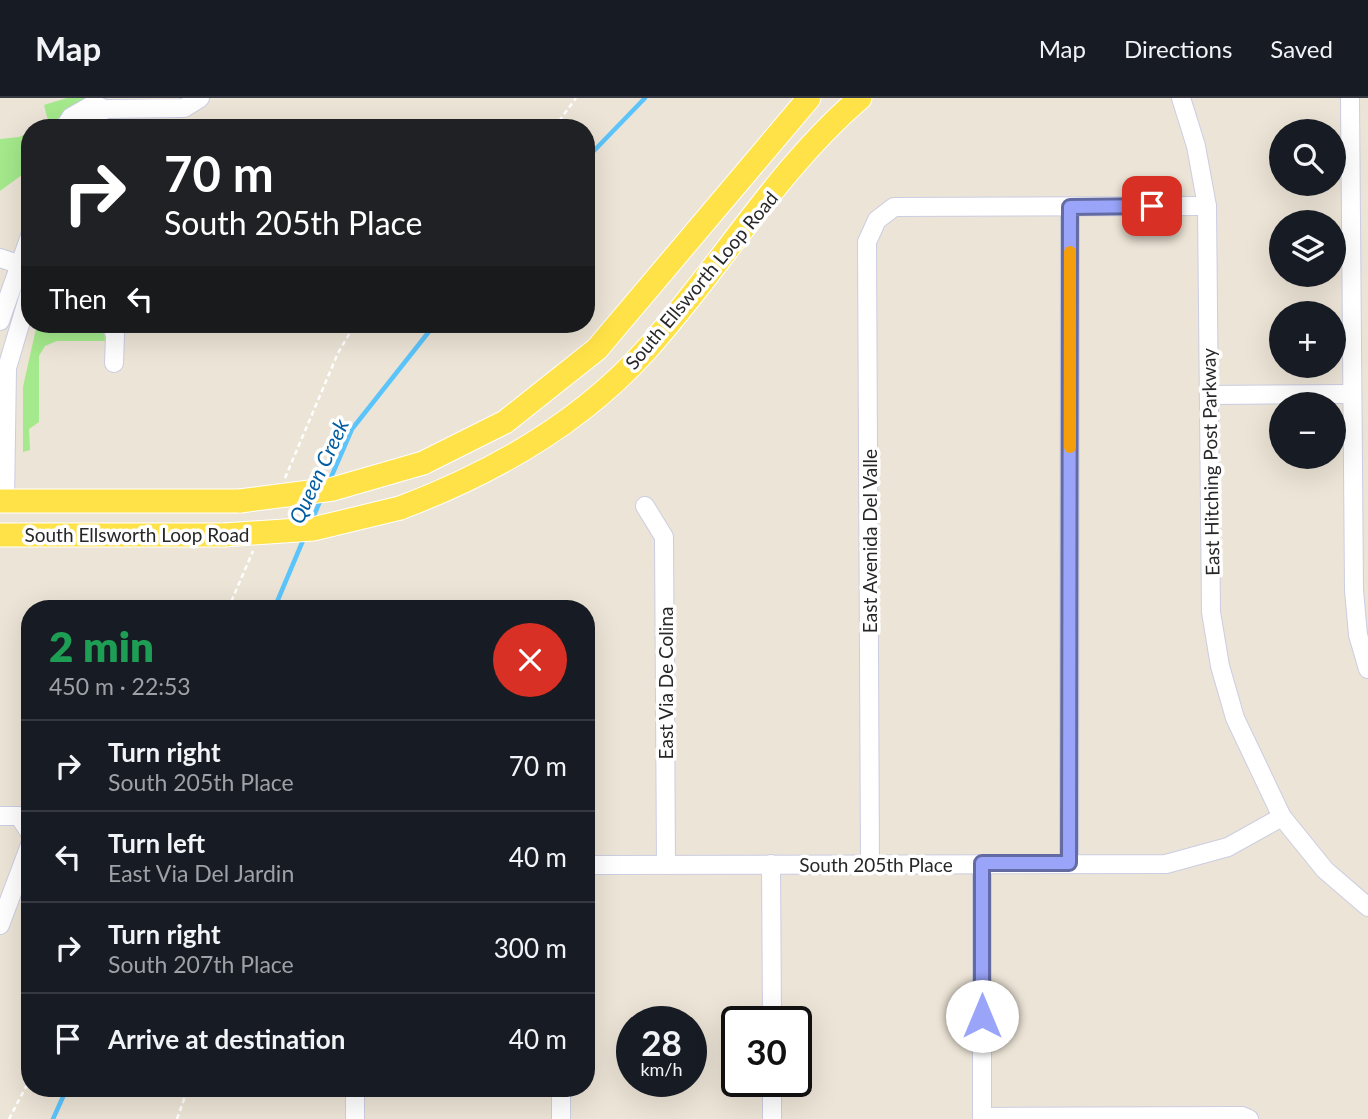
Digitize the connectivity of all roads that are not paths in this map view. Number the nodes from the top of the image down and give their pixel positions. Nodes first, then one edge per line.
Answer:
1 (200, 98) edge
2 (809, 98) edge
3 (860, 98) edge
4 (1181, 98) edge
5 (1350, 98) edge
6 (104, 109) junction
7 (73, 119) edge
8 (96, 119) edge
9 (1207, 206) junction
10 (1070, 207) junction
11 (0, 258) edge
12 (21, 264) edge
13 (21, 274) edge
14 (0, 321) edge
15 (21, 322) edge
16 (113, 333) edge
17 (114, 363) dead end
18 (1352, 394) junction
19 (1209, 395) junction
20 (3, 501) edge
21 (645, 506) dead end
22 (0, 535) edge
23 (1368, 669) edge
24 (0, 816) edge
25 (1282, 817) junction
26 (21, 819) edge
27 (982, 863) junction
28 (1069, 863) junction
29 (666, 864) junction
30 (771, 864) junction
31 (870, 864) junction
32 (595, 865) edge
33 (21, 869) edge
34 (1368, 907) edge
35 (0, 925) edge
36 (772, 1006) edge
37 (355, 1097) edge
38 (561, 1097) edge
39 (772, 1097) edge
40 (982, 1118) edge
41 (355, 1119) edge
42 (561, 1119) edge
43 (772, 1119) edge
44 (1249, 1119) edge

1 - 6 street
2 - 20 main road, South Ellsworth Loop Road, bridge
3 - 22 main road, South Ellsworth Loop Road, bridge
4 - 9 street, East Hitching Post Parkway
5 - 18 street
6 - 7 street
6 - 8 street
9 - 10 street
9 - 19 street, East Hitching Post Parkway
10 - 28 street
10 - 31 street, East Avenida Del Valle
11 - 12 street
13 - 14 street
15 - 20 street
16 - 17 street
18 - 19 street
18 - 23 street
19 - 25 street, East Hitching Post Parkway
21 - 29 street, East Via De Colina
24 - 26 street
25 - 28 street, South 205th Place
25 - 34 street, East Hitching Post Parkway
27 - 28 street, South 205th Place
27 - 31 street, South 205th Place
27 - 40 street
29 - 30 street, South 205th Place
29 - 32 street, South 205th Place
30 - 31 street, South 205th Place
30 - 36 street
33 - 35 street
37 - 41 street
38 - 42 street
39 - 43 street
40 - 44 street

